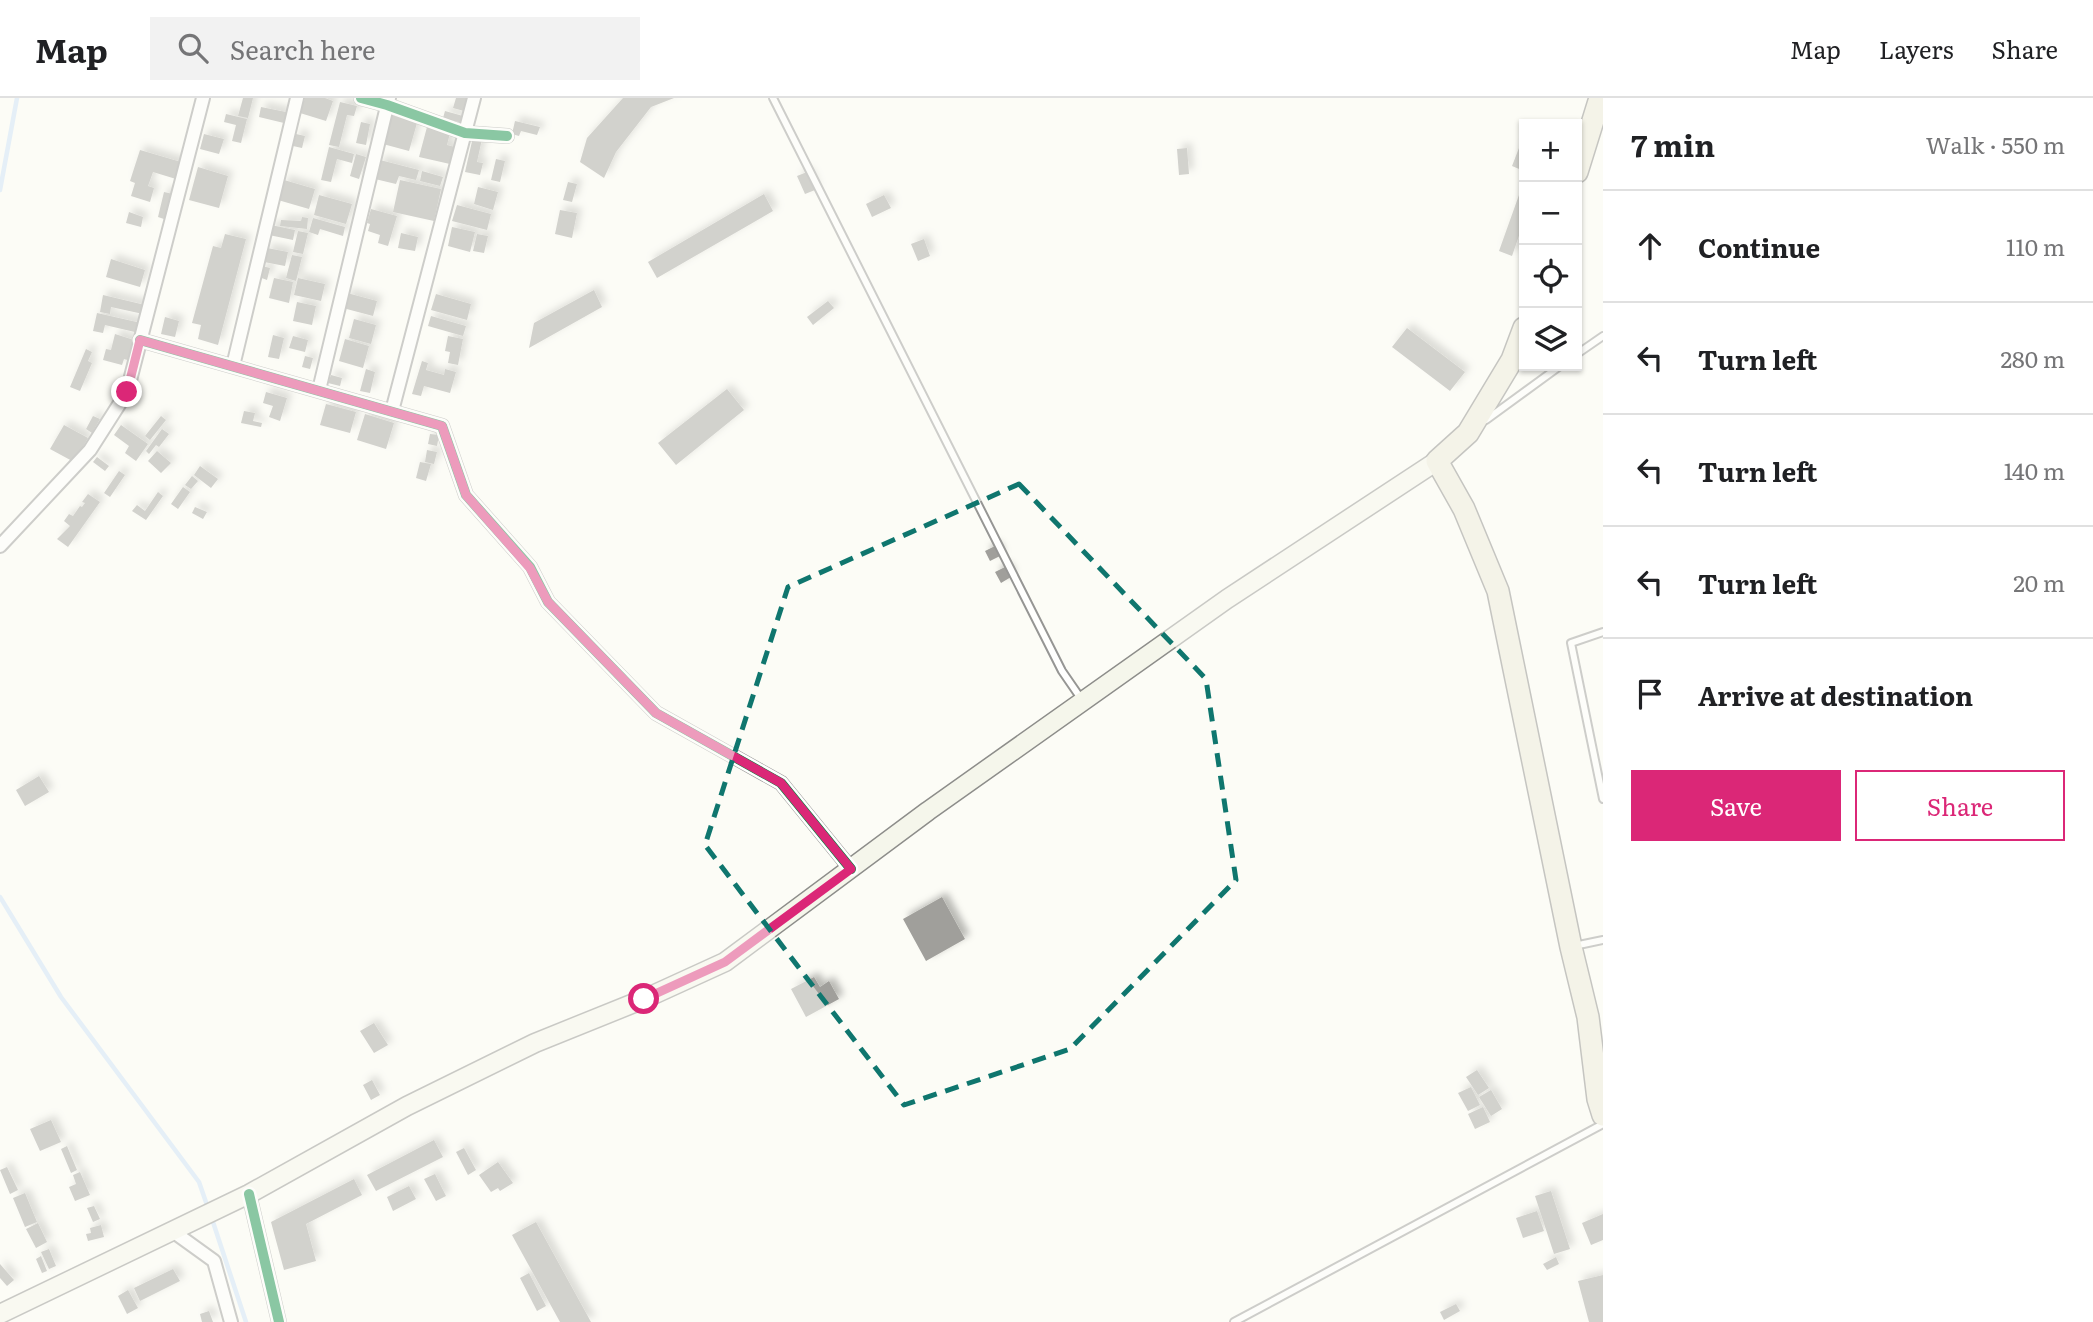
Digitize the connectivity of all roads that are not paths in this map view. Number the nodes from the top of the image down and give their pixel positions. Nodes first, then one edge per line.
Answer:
1 (203, 98) edge
2 (297, 98) edge
3 (360, 98) edge
4 (474, 98) edge
5 (773, 98) edge
6 (1601, 98) edge
7 (388, 101) edge
8 (465, 133) junction
9 (507, 136) dead end
10 (1582, 156) edge
11 (1603, 337) edge
12 (140, 340) junction
13 (1519, 341) edge
14 (1582, 351) edge
15 (233, 366) junction
16 (1553, 371) edge
17 (319, 390) junction
18 (392, 411) junction
19 (1468, 433) junction
20 (1437, 461) junction
21 (0, 546) edge
22 (1603, 632) edge
23 (1083, 702) junction
24 (1603, 799) edge
25 (851, 869) junction
26 (1603, 940) edge
27 (1571, 947) junction
28 (1603, 1115) edge
29 (1603, 1124) edge
30 (245, 1195) junction
31 (179, 1226) junction
32 (0, 1314) edge
33 (231, 1322) edge
34 (279, 1322) edge
35 (1234, 1322) edge

1 - 12 street
2 - 15 street
3 - 7 street
4 - 8 street
5 - 23 lane
6 - 10 highway
7 - 8 street
7 - 17 street
8 - 9 street
8 - 18 street
11 - 14 lane
12 - 15 street
12 - 21 street
13 - 19 highway
15 - 17 street
16 - 19 lane
17 - 18 street
18 - 25 street
19 - 20 highway
20 - 23 main road
20 - 27 highway
22 - 24 lane
23 - 25 main road
25 - 30 main road
26 - 27 lane
27 - 28 highway
29 - 35 lane
30 - 31 main road
30 - 34 street
31 - 32 main road
31 - 33 street

